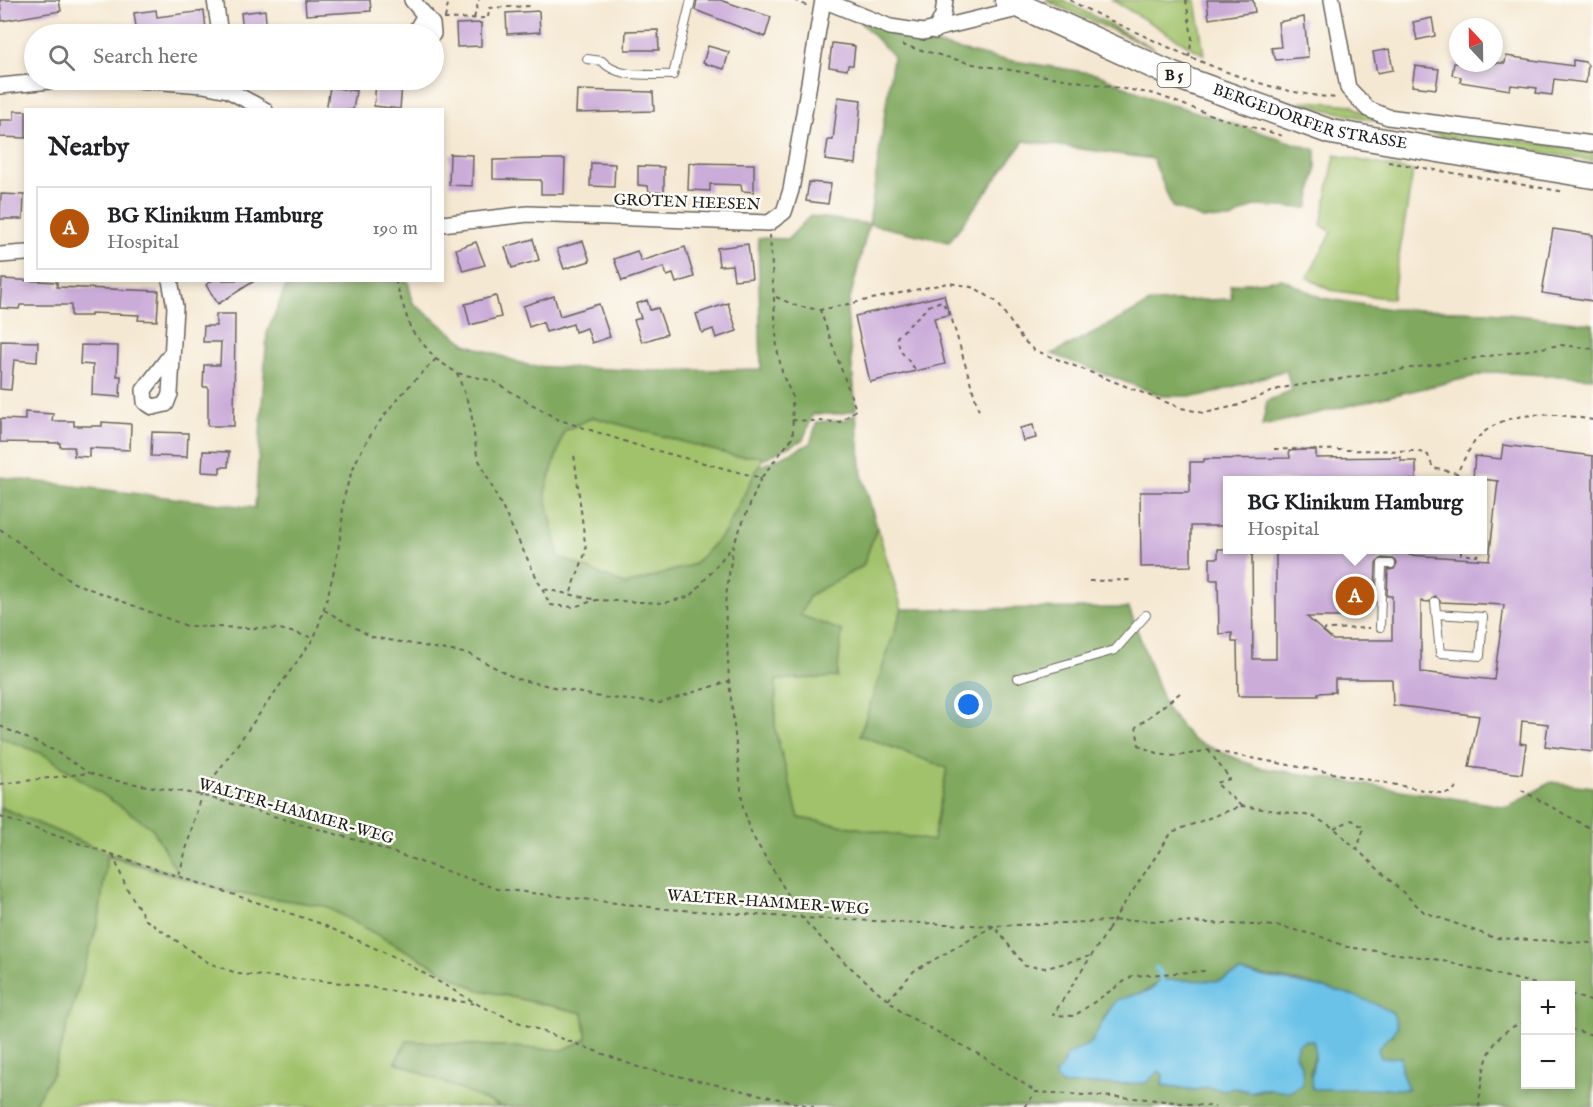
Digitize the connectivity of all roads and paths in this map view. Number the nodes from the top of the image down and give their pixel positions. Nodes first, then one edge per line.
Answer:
1 (215, 0) edge
2 (412, 0) edge
3 (449, 0) edge
4 (478, 0) edge
5 (691, 0) edge
6 (794, 0) edge
7 (945, 0) edge
8 (1070, 0) edge
9 (1186, 0) edge
10 (1332, 0) edge
11 (1015, 4) edge
12 (530, 6) dead end
13 (822, 6) edge
14 (427, 17) junction
15 (474, 18) junction
16 (445, 19) junction
17 (219, 24) edge
18 (422, 24) edge
19 (429, 24) edge
20 (935, 31) junction
21 (898, 43) dead end
22 (1189, 57) junction
23 (587, 59) dead end
24 (24, 84) edge
25 (0, 86) edge
26 (235, 90) edge
27 (1358, 100) junction
28 (262, 108) edge
29 (1285, 137) dead end
30 (1593, 144) edge
31 (1382, 161) dead end
32 (1593, 176) edge
33 (1571, 193) dead end
34 (769, 223) junction
35 (444, 224) edge
36 (24, 253) edge
37 (0, 255) edge
38 (171, 282) edge
39 (396, 282) edge
40 (776, 297) junction
41 (820, 310) junction
42 (1593, 350) edge
43 (172, 353) dead end
44 (436, 358) junction
45 (915, 369) dead end
46 (457, 373) junction
47 (979, 411) dead end
48 (792, 420) junction
49 (1593, 420) edge
50 (1274, 449) dead end
51 (574, 454) dead end
52 (1456, 474) joint
53 (761, 478) junction
54 (0, 529) edge
55 (1487, 545) edge
56 (1490, 545) dead end
57 (734, 546) junction
58 (1461, 554) edge
59 (1477, 554) edge
60 (1391, 564) dead end
61 (1132, 580) dead end
62 (1089, 581) dead end
63 (544, 589) junction
64 (571, 592) junction
65 (597, 600) junction
66 (1435, 602) dead end
67 (324, 610) junction
68 (1436, 614) junction
69 (1146, 615) dead end
70 (1380, 627) joint
71 (1323, 632) dead end
72 (314, 638) junction
73 (1018, 678) dead end
74 (729, 681) junction
75 (1179, 693) dead end
76 (0, 726) edge
77 (1208, 750) junction
78 (89, 773) junction
79 (0, 784) edge
80 (1457, 787) dead end
81 (1521, 790) dead end
82 (201, 795) junction
83 (1241, 806) junction
84 (0, 817) edge
85 (1334, 828) junction
86 (1593, 830) edge
87 (1357, 849) junction
88 (112, 855) junction
89 (179, 875) junction
90 (802, 918) junction
91 (994, 926) junction
92 (1593, 943) edge
93 (1090, 956) junction
94 (1205, 971) dead end
95 (1525, 981) edge
96 (1575, 996) edge
97 (888, 1000) junction
98 (1593, 1002) edge
99 (479, 1005) junction
100 (1521, 1024) edge
101 (1575, 1030) edge
102 (1593, 1035) edge
103 (1036, 1092) junction
104 (814, 1107) edge
105 (1024, 1107) edge
106 (1215, 1107) edge
107 (1479, 1107) edge

1 - 17 street
2 - 14 street
3 - 16 path
4 - 15 path
5 - 23 lane
6 - 13 path
7 - 20 street
8 - 22 path
9 - 22 path
10 - 27 street
11 - 20 street
11 - 32 main road, BERGEDORFER STRASSE / B 5
12 - 15 path
13 - 20 street
13 - 34 street, GROTEN HEESEN
14 - 16 path
14 - 18 street
14 - 19 street
15 - 16 path
21 - 29 path
22 - 27 path
24 - 25 street
26 - 28 street
27 - 30 street
31 - 33 path
34 - 35 street, GROTEN HEESEN
34 - 40 path
36 - 37 street
38 - 43 street
39 - 44 path
40 - 41 path
40 - 48 path
41 - 42 path
41 - 48 path
44 - 46 path
44 - 67 path
45 - 47 path
46 - 53 path
46 - 63 path
48 - 53 path
49 - 52 path
50 - 52 path
51 - 64 path
53 - 57 path
54 - 72 path
55 - 56 path
57 - 65 path
57 - 74 path
58 - 59 path
60 - 70 lane
61 - 62 path
63 - 64 path
63 - 65 path
64 - 65 path
66 - 68 lane
67 - 72 path
67 - 74 path
68 - 68 lane
69 - 73 lane
70 - 71 path
72 - 82 path
74 - 90 path
75 - 77 path
76 - 78 path
77 - 80 path
77 - 83 path
78 - 79 path, WALTER-HAMMER-WEG
78 - 82 path, WALTER-HAMMER-WEG
81 - 86 path
82 - 89 path
82 - 90 path, WALTER-HAMMER-WEG
83 - 85 path
83 - 93 path, bridge
84 - 88 path
85 - 87 path
85 - 87 path
87 - 92 path
88 - 89 path
88 - 99 path
89 - 99 path
90 - 91 path, WALTER-HAMMER-WEG
90 - 97 path
91 - 93 path
91 - 95 path, WALTER-HAMMER-WEG
91 - 97 path
93 - 94 path
96 - 98 path
97 - 103 path
99 - 104 path
100 - 107 path
101 - 102 path
103 - 105 path
103 - 106 path

